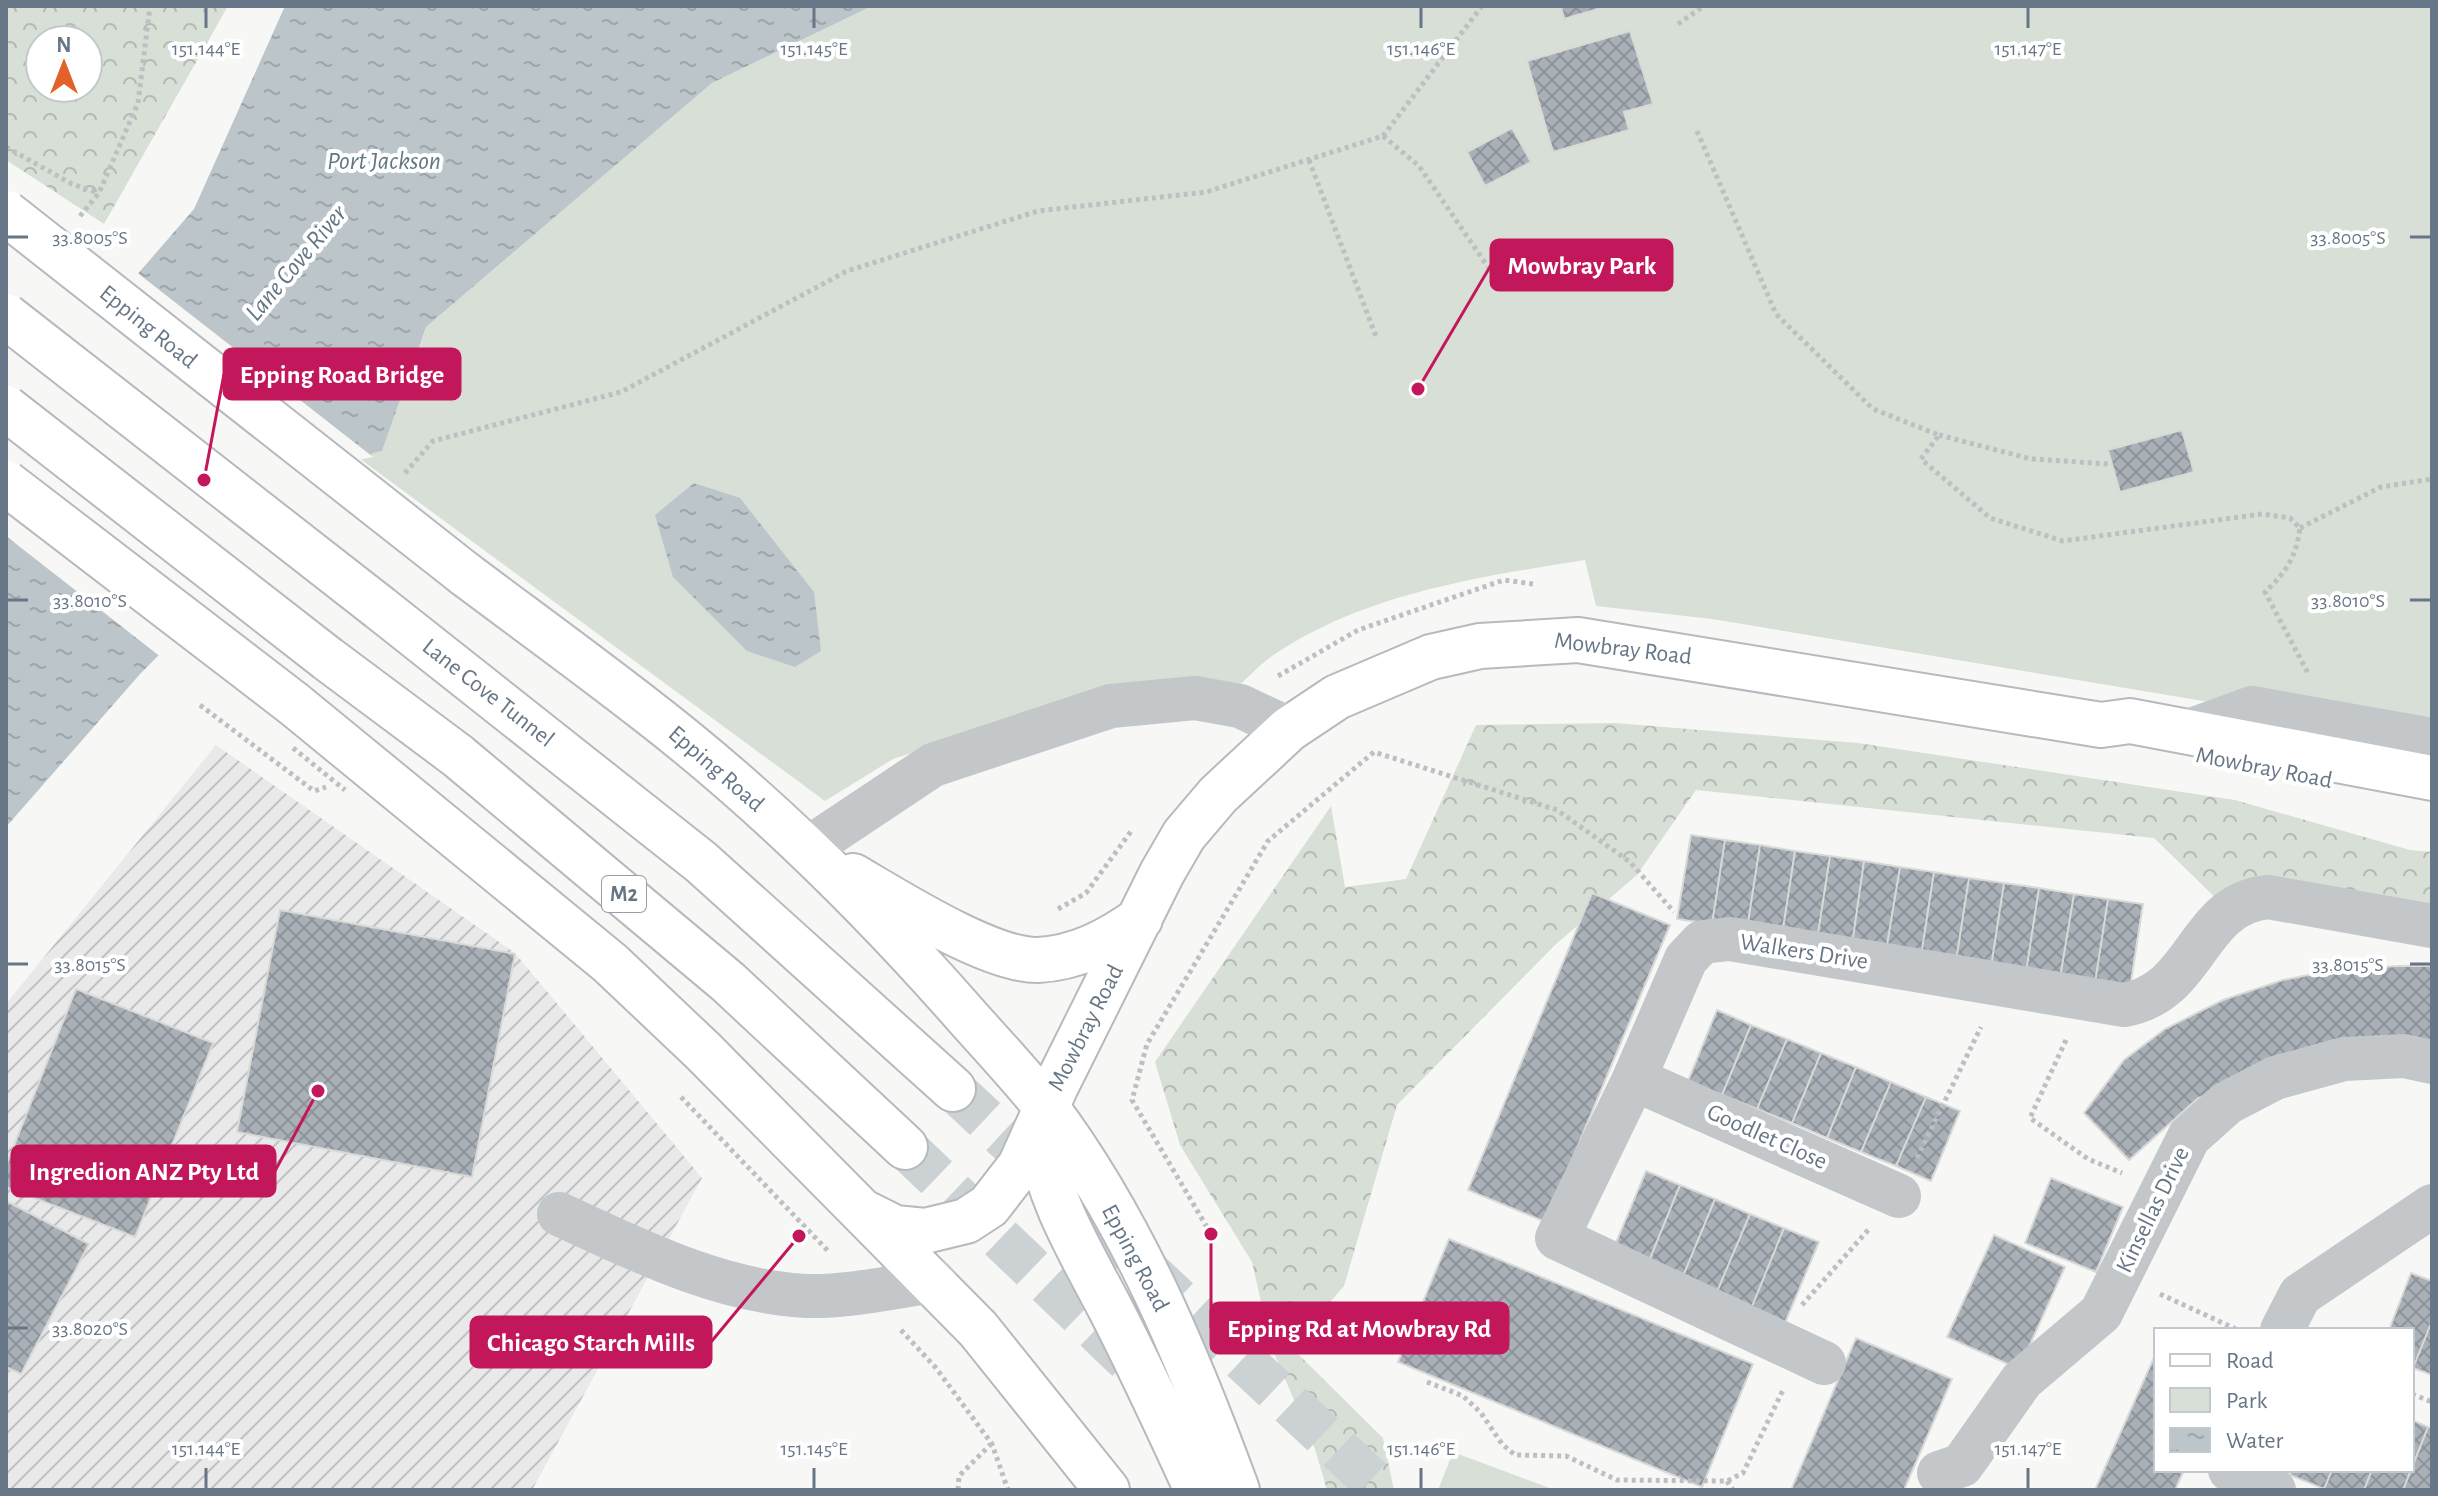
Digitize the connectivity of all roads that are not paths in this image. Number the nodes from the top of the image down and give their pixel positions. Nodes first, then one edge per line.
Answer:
1 (6, 213) edge
2 (6, 316) edge
3 (6, 408) edge
4 (6, 483) edge
5 (2101, 725) junction
6 (1289, 729) junction
7 (2189, 731) junction
8 (2432, 740) edge
9 (2432, 778) edge
10 (2432, 802) edge
11 (810, 851) junction
12 (1140, 919) junction
13 (2432, 926) edge
14 (2432, 1062) edge
15 (1634, 1079) junction
16 (953, 1089) tunnel mouth
17 (1041, 1118) junction
18 (905, 1147) tunnel mouth
19 (1899, 1196) dead end
20 (2432, 1206) edge
21 (863, 1212) junction
22 (559, 1214) dead end
23 (934, 1281) junction
24 (2283, 1328) edge
25 (1812, 1358) road end
26 (2234, 1472) edge
27 (1939, 1473) dead end
28 (1107, 1490) edge
29 (1197, 1490) edge
30 (1237, 1490) edge
31 (2274, 1490) edge

1 - 11 main road, Epping Road, bridge
2 - 16 main road, Lane Cove Tunnel, bridge
3 - 18 main road, M2, bridge
4 - 21 main road, bridge
5 - 6 main road, Mowbray Road
5 - 7 main road, Mowbray Road
5 - 10 main road, Mowbray Road
6 - 11 street
6 - 12 main road, Mowbray Road
7 - 8 street
7 - 9 main road, Mowbray Road
11 - 12 main road
11 - 17 main road, Epping Road
12 - 17 main road, Mowbray Road
13 - 15 street, Walkers Drive
14 - 27 street, Kinsellas Drive
15 - 19 street, Goodlet Close
15 - 25 street, Walkers Drive
17 - 21 main road, Mowbray Road
17 - 29 main road
17 - 30 main road, Epping Road
20 - 24 street
21 - 23 main road
22 - 23 street
23 - 28 main road
26 - 31 street

